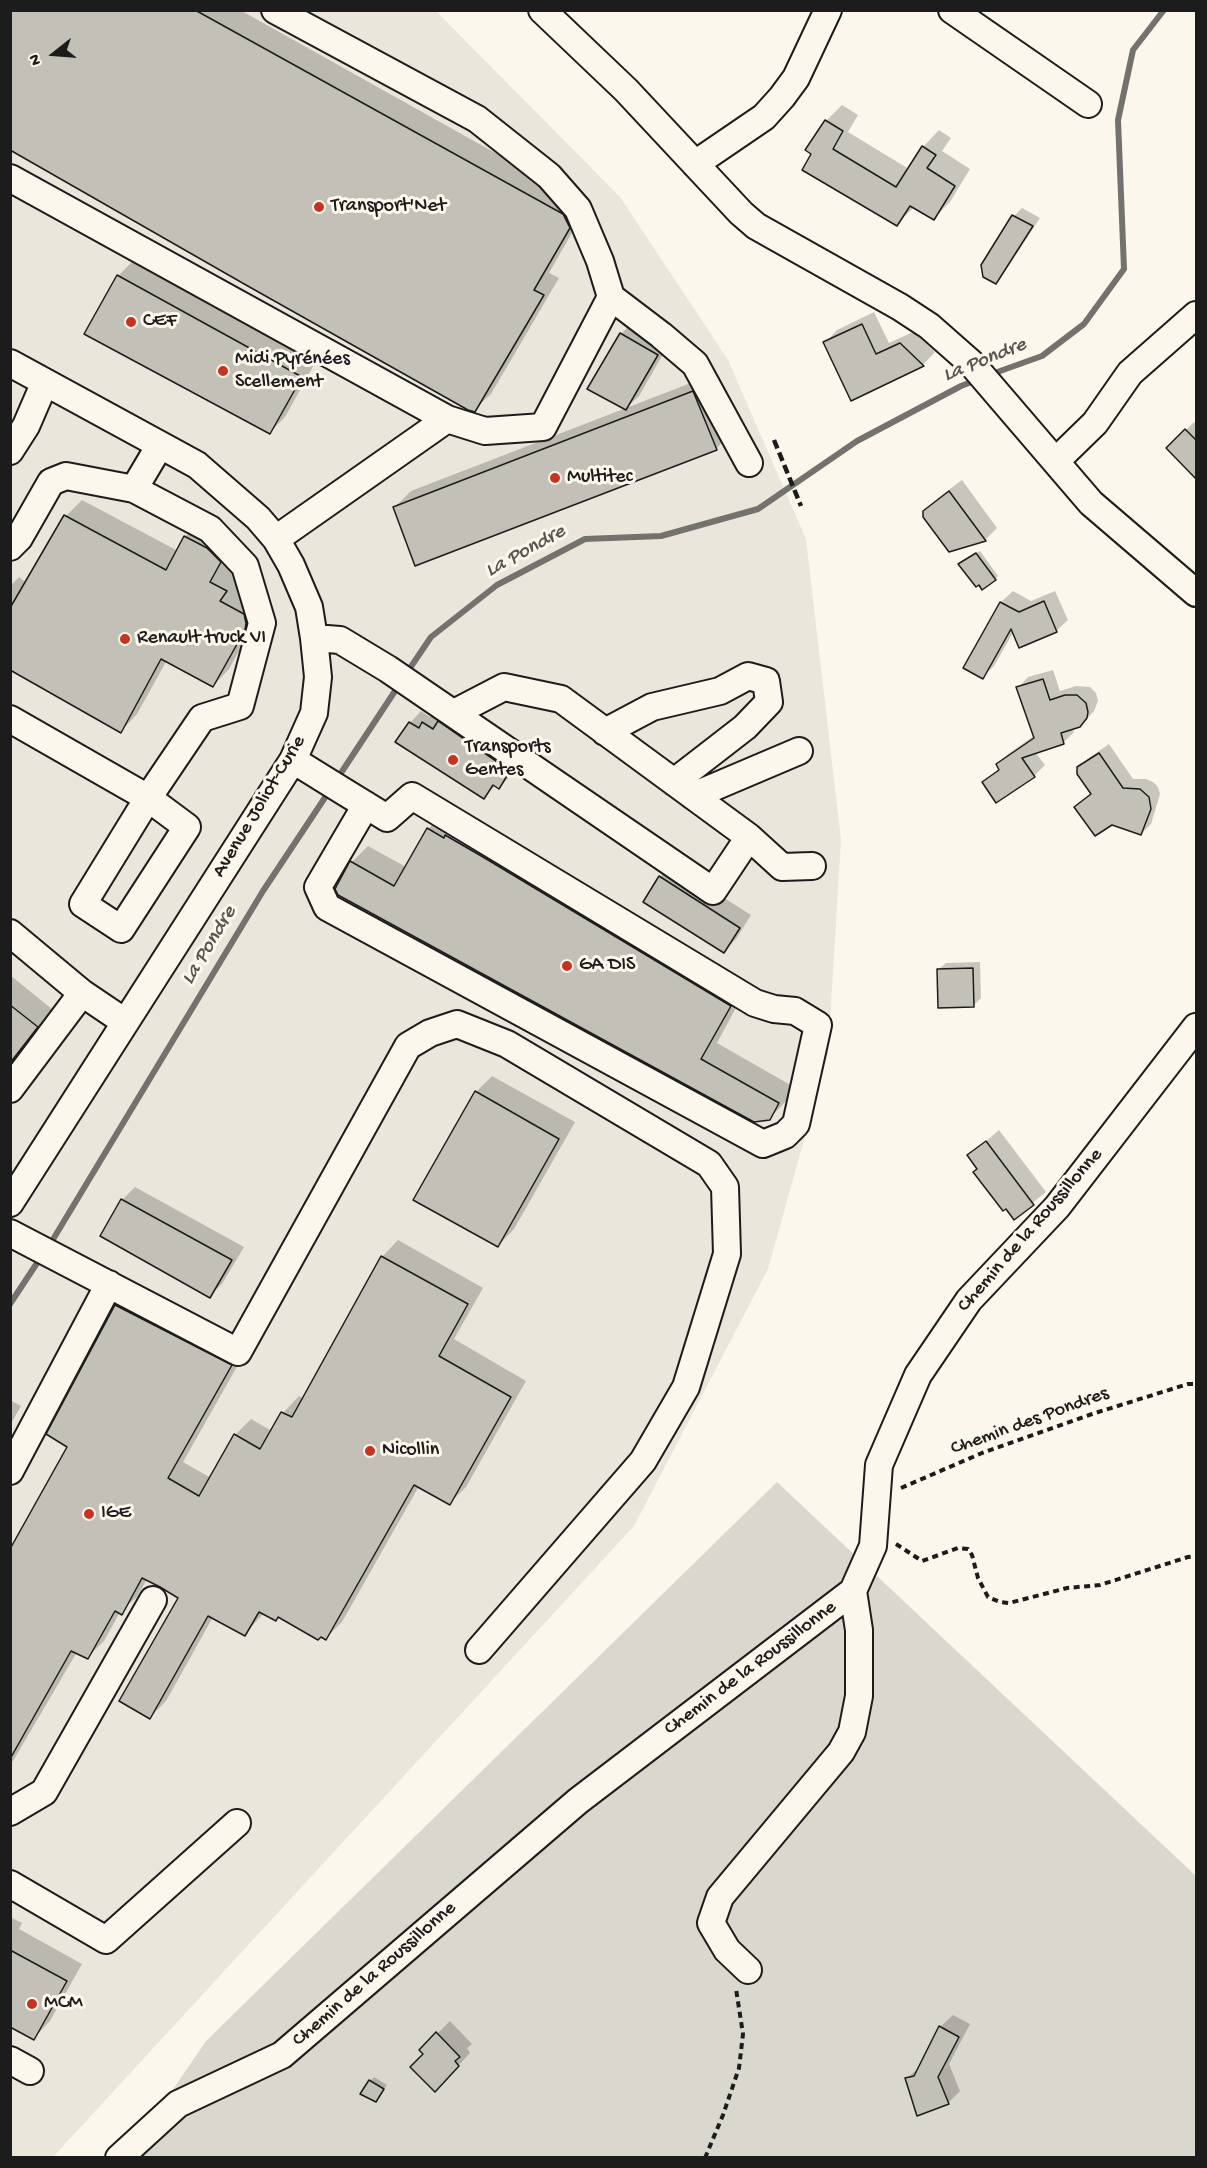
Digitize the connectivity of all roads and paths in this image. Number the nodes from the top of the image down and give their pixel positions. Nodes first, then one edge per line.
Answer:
1 (275, 10) edge
2 (542, 10) edge
3 (828, 10) edge
4 (952, 10) edge
5 (1088, 104) dead end
6 (695, 164) junction
7 (10, 178) edge
8 (611, 297) junction
9 (1197, 315) edge
10 (10, 363) edge
11 (45, 382) junction
12 (447, 419) junction
13 (160, 446) junction
14 (10, 451) edge
15 (1056, 461) junction
16 (749, 463) dead end
17 (134, 489) junction
18 (276, 539) junction
19 (10, 547) edge
20 (1197, 593) edge
21 (314, 638) junction
22 (454, 713) junction
23 (10, 719) edge
24 (605, 732) junction
25 (799, 751) dead end
26 (303, 766) junction
27 (684, 789) junction
28 (148, 798) junction
29 (366, 805) junction
30 (749, 837) junction
31 (812, 866) dead end
32 (10, 933) edge
33 (82, 993) junction
34 (125, 1022) junction
35 (1197, 1028) edge
36 (10, 1089) edge
37 (11, 1201) edge
38 (17, 1237) edge
39 (109, 1284) junction
40 (1197, 1384) edge
41 (10, 1471) edge
42 (877, 1498) junction
43 (875, 1526) junction
44 (1197, 1556) edge
45 (853, 1591) junction
46 (153, 1600) dead end
47 (479, 1650) dead end
48 (10, 1812) edge
49 (237, 1823) dead end
50 (10, 1884) edge
51 (727, 1950) junction
52 (748, 1970) dead end
53 (119, 2157) edge
54 (705, 2157) edge

1 - 8 street
2 - 6 street
3 - 6 street
4 - 5 street
6 - 15 street
7 - 12 street
8 - 12 street
8 - 16 street
9 - 15 street
10 - 11 street, Avenue Joliot-Curie
11 - 13 street, Avenue Joliot-Curie
11 - 14 street
12 - 18 street
13 - 17 street
13 - 18 street, Avenue Joliot-Curie
15 - 20 street
17 - 19 street
17 - 28 street
18 - 21 street, Avenue Joliot-Curie
21 - 22 street
21 - 26 street, Avenue Joliot-Curie
22 - 24 street
22 - 30 street
23 - 28 street
24 - 27 street
24 - 27 street
25 - 27 street
26 - 29 street
26 - 34 street, Avenue Joliot-Curie
27 - 30 street
28 - 28 street
29 - 29 street
30 - 31 street
32 - 33 street
33 - 34 street
33 - 36 street
34 - 37 street, Avenue Joliot-Curie
35 - 42 street, Chemin de la Roussillonne
38 - 39 street
39 - 41 street
39 - 47 street
40 - 42 path, Chemin des Pondres
42 - 43 street, Chemin de la Roussillonne
43 - 44 path
43 - 45 street, Chemin de la Roussillonne
45 - 51 street
45 - 53 street, Chemin de la Roussillonne
46 - 48 street
49 - 50 street
51 - 52 street
51 - 54 path

